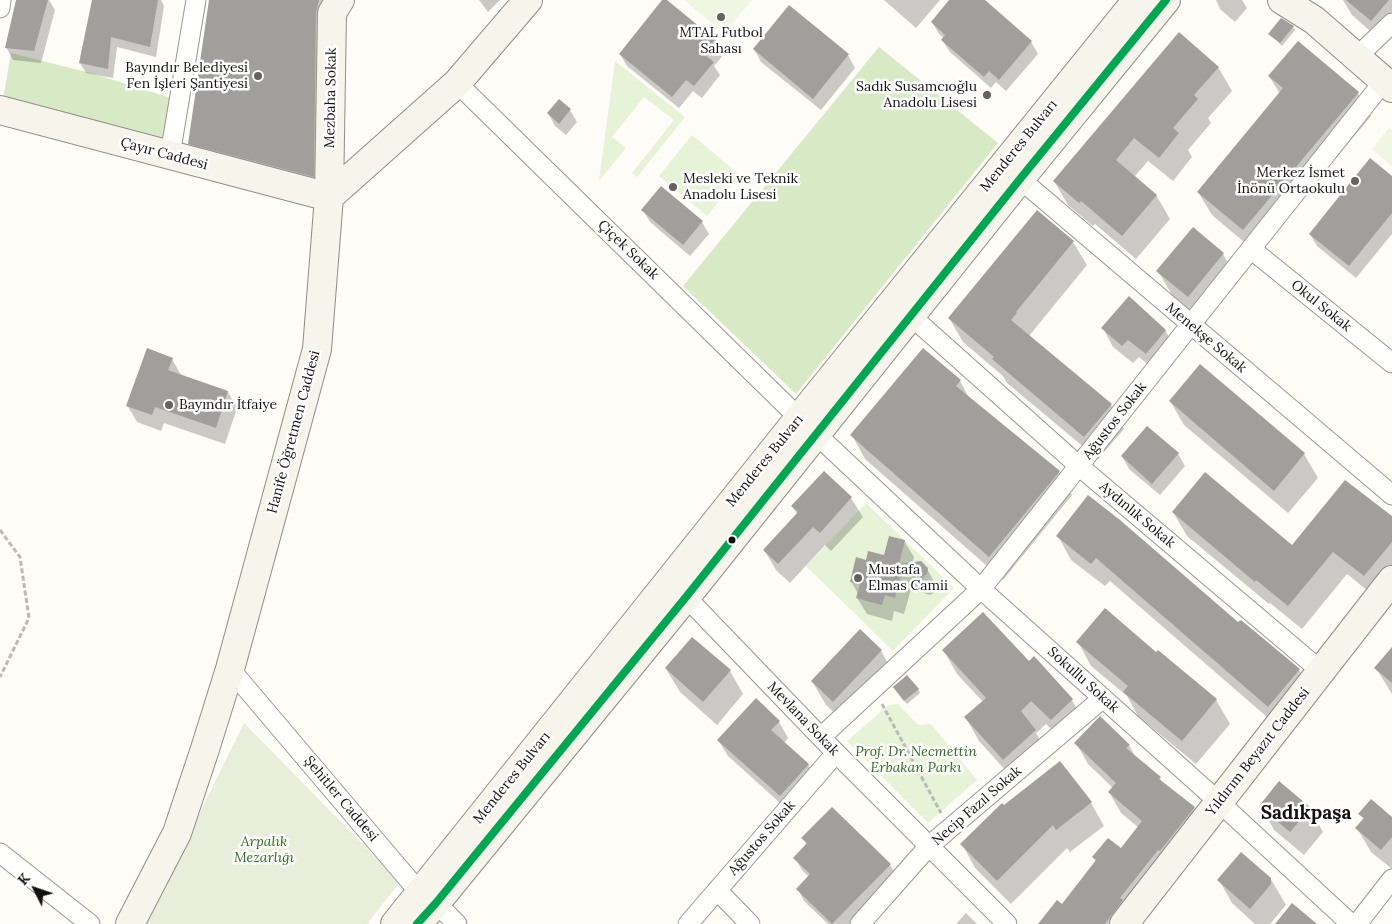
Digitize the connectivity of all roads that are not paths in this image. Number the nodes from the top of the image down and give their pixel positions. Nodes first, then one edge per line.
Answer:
1 (1, 0) edge
2 (196, 0) edge
3 (340, 0) edge
4 (528, 0) edge
5 (1137, 0) edge
6 (1166, 0) edge
7 (1282, 0) edge
8 (1294, 0) edge
9 (0, 8) edge
10 (1314, 20) junction
11 (1392, 23) edge
12 (1357, 58) junction
13 (457, 83) junction
14 (1388, 84) edge
15 (0, 110) edge
16 (170, 155) junction
17 (1020, 180) junction
18 (329, 197) junction
19 (1251, 249) junction
20 (911, 316) junction
21 (1190, 325) junction
22 (1392, 363) edge
23 (808, 426) junction
24 (1079, 466) junction
25 (1392, 494) edge
26 (1392, 580) edge
27 (981, 589) junction
28 (686, 597) junction
29 (230, 668) junction
30 (1321, 671) junction
31 (1103, 698) junction
32 (821, 737) junction
33 (836, 753) junction
34 (1219, 802) junction
35 (929, 846) junction
36 (0, 852) edge
37 (1392, 879) edge
38 (717, 890) junction
39 (428, 898) junction
40 (90, 924) edge
41 (130, 924) edge
42 (395, 924) edge
43 (417, 924) edge
44 (457, 924) edge
45 (688, 924) edge
46 (750, 924) edge
47 (860, 924) edge
48 (1007, 924) edge
49 (1124, 924) edge
50 (1351, 924) edge
51 (1357, 924) edge

1 - 9 street
2 - 16 street
3 - 18 main road, Mezbaha Sokak
4 - 13 main road
5 - 23 main road, Menderes Bulvarı
6 - 17 main road, Menderes Bulvarı
7 - 10 main road
8 - 10 main road
10 - 12 main road
11 - 12 street
12 - 14 main road
13 - 18 main road
13 - 23 street, Çiçek Sokak
14 - 19 street, Ağustos Sokak
15 - 16 main road, Çayır Caddesi
16 - 18 main road, Çayır Caddesi
17 - 20 main road, Menderes Bulvarı
17 - 21 street, Menekşe Sokak
18 - 29 main road, Hanife Öğretmen Caddesi
19 - 21 street, Ağustos Sokak
19 - 22 street, Okul Sokak
20 - 23 main road, Menderes Bulvarı
20 - 24 street, Aydınlık Sokak
21 - 24 street, Ağustos Sokak
21 - 25 street, Menekşe Sokak
23 - 27 street, Sokullu Sokak
23 - 28 main road, Menderes Bulvarı
23 - 39 main road, Menderes Bulvarı
24 - 27 street, Ağustos Sokak
24 - 30 street, Aydınlık Sokak
26 - 30 main road, Yıldırım Beyazıt Caddesi
27 - 31 street, Sokullu Sokak
27 - 32 street, Ağustos Sokak
28 - 32 street, Mevlana Sokak
28 - 39 main road, Menderes Bulvarı
29 - 39 street, Şehitler Caddesi
29 - 41 main road, Hanife Öğretmen Caddesi
30 - 34 main road, Yıldırım Beyazıt Caddesi
31 - 34 street, Sokullu Sokak
31 - 35 street, Necip Fazıl Sokak
32 - 33 street, Mevlana Sokak
33 - 35 street, Mevlana Sokak
33 - 38 street, Ağustos Sokak
34 - 49 main road, Yıldırım Beyazıt Caddesi
34 - 50 street, Sokullu Sokak
35 - 47 street, Necip Fazıl Sokak
35 - 48 street, Mevlana Sokak
36 - 40 street
37 - 51 street
38 - 45 street, Ağustos Sokak
38 - 46 street
39 - 42 main road, Menderes Bulvarı
39 - 43 main road, Menderes Bulvarı
39 - 44 street, Şehitler Caddesi

